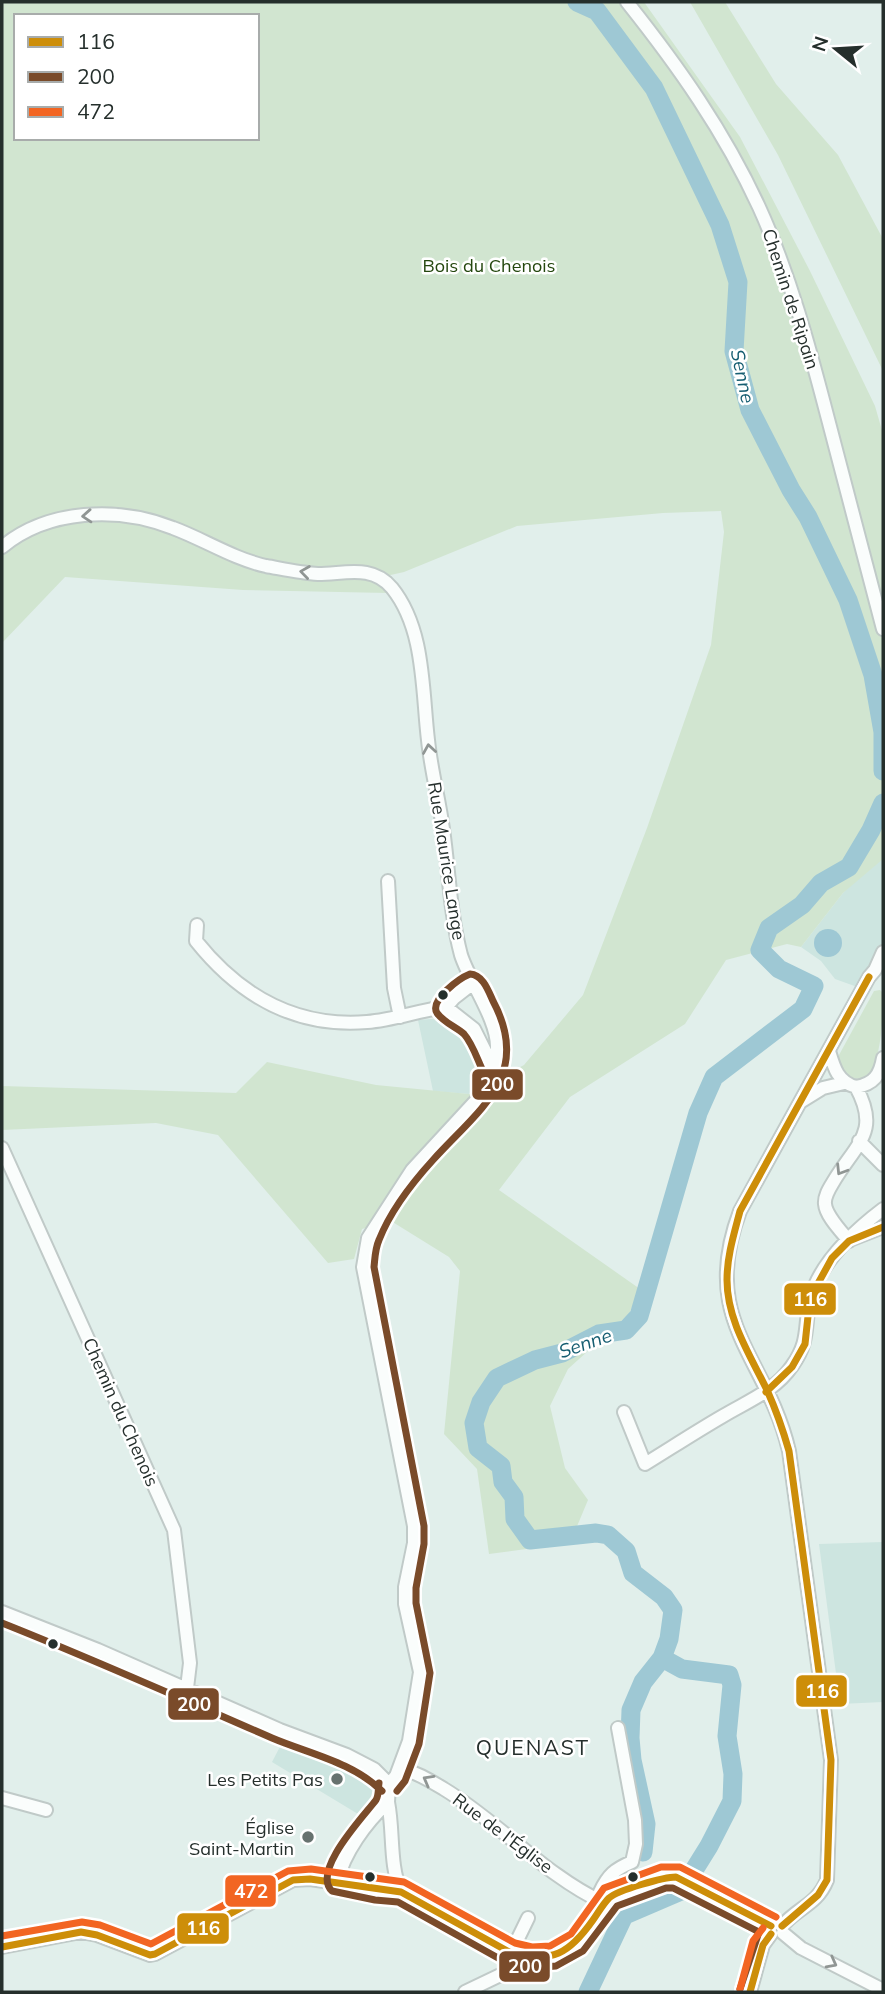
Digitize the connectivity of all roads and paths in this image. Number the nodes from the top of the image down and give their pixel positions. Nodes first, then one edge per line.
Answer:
1 (627, 2) edge
2 (2, 547) edge
3 (883, 629) edge
4 (388, 881) dead end
5 (197, 925) dead end
6 (883, 951) edge
7 (869, 977) junction
8 (883, 980) edge
9 (472, 984) junction
10 (446, 1007) junction
11 (400, 1017) junction
12 (829, 1051) junction
13 (493, 1067) junction
14 (882, 1069) edge
15 (850, 1085) junction
16 (799, 1104) junction
17 (859, 1142) junction
18 (2, 1148) edge
19 (883, 1165) edge
20 (883, 1209) edge
21 (883, 1227) edge
22 (849, 1241) junction
23 (766, 1392) junction
24 (624, 1412) dead end
25 (2, 1612) edge
26 (187, 1688) junction
27 (618, 1728) dead end
28 (399, 1768) junction
29 (389, 1784) junction
30 (2, 1798) edge
31 (388, 1802) junction
32 (46, 1810) dead end
33 (337, 1882) junction
34 (401, 1892) junction
35 (604, 1903) junction
36 (528, 1918) dead end
37 (777, 1930) junction
38 (2, 1947) edge
39 (517, 1955) junction
40 (883, 1990) edge
41 (465, 1992) edge
42 (750, 1992) edge

1 - 3 street, Chemin de Ripain
9 -> 2 street, Rue Maurice Lange
4 - 11 street
5 - 11 street
6 - 7 street
7 - 8 street
7 - 12 street
9 - 10 street
9 - 13 street, Rue Maurice Lange
10 - 11 street
10 - 13 street
12 - 15 street
12 - 16 street
13 - 28 street, Rue Maurice Lange
14 - 15 street
15 - 16 street
15 - 17 street
16 - 23 street
17 - 19 street
17 -> 22 street
18 - 26 street, Chemin du Chenois
20 - 22 street
21 - 22 street
22 - 23 street
23 - 24 street
23 - 37 street
25 - 26 street
26 - 29 street
27 - 35 street
28 - 29 street, Rue Maurice Lange
35 -> 28 street, Rue de l'Église
29 - 31 street
30 - 32 street
31 - 33 street
31 - 34 street
33 - 34 street
33 - 38 street
34 - 39 street
35 - 37 street
35 - 39 street
36 - 39 street
37 -> 40 street
37 - 42 street
39 - 41 street

